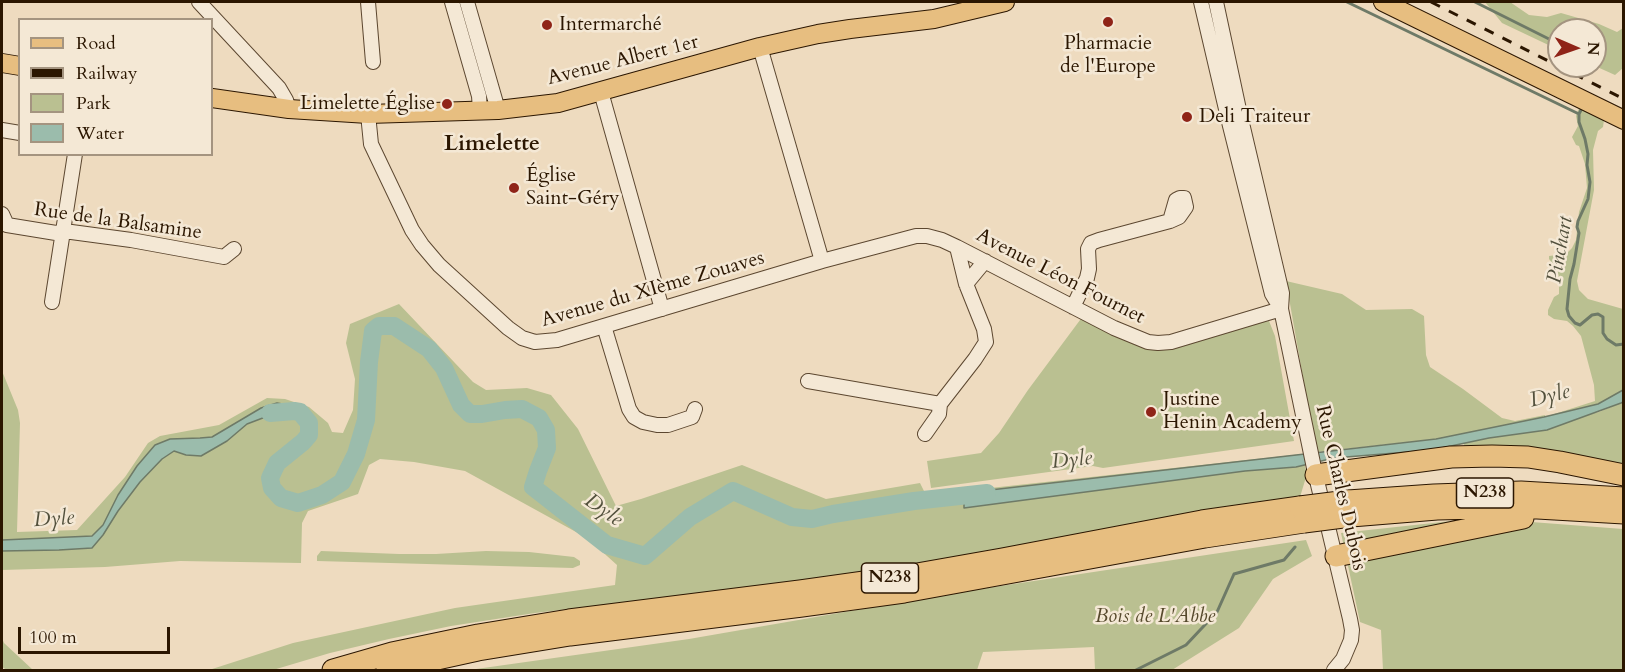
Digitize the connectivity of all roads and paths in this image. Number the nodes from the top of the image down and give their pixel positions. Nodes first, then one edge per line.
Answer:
1 (199, 2) edge
2 (368, 2) edge
3 (452, 2) edge
4 (467, 2) edge
5 (1005, 2) edge
6 (1201, 2) edge
7 (1216, 2) edge
8 (1383, 2) edge
9 (1218, 43) junction
10 (760, 47) junction
11 (2, 63) edge
12 (373, 63) dead end
13 (18, 66) edge
14 (601, 92) junction
15 (213, 98) edge
16 (280, 107) junction
17 (489, 110) junction
18 (368, 114) junction
19 (1617, 117) edge
20 (2, 130) edge
21 (18, 133) edge
22 (75, 156) edge
23 (1170, 220) dead end
24 (3, 223) edge
25 (64, 231) junction
26 (957, 247) junction
27 (229, 257) dead end
28 (822, 261) junction
29 (985, 261) junction
30 (966, 284) junction
31 (52, 303) dead end
32 (1073, 307) junction
33 (662, 309) junction
34 (1281, 309) junction
35 (604, 326) junction
36 (808, 381) dead end
37 (940, 404) junction
38 (695, 409) dead end
39 (925, 434) dead end
40 (1315, 472) junction
41 (1623, 475) edge
42 (1623, 498) edge
43 (1349, 508) junction
44 (1596, 510) junction
45 (1623, 513) edge
46 (1302, 514) junction
47 (1336, 556) junction
48 (478, 650) junction
49 (333, 670) edge
50 (387, 670) edge
51 (427, 670) edge
52 (1334, 670) edge

1 - 16 street
2 - 12 street
3 - 17 street
4 - 17 street
5 - 10 main road, Avenue Albert 1er
6 - 9 street, Rue Charles Dubois
7 - 9 street, Rue Charles Dubois
8 - 19 main road
9 - 34 street, Rue Charles Dubois
10 - 14 main road, Avenue Albert 1er
10 - 28 street
11 - 13 main road
14 - 17 main road, Avenue Albert 1er
14 - 33 street
15 - 16 main road, Avenue Albert 1er
16 - 18 main road, Avenue Albert 1er
17 - 18 main road, Avenue Albert 1er
18 - 35 street, Avenue du XIème Zouaves
20 - 21 street
22 - 25 street
23 - 32 street
24 - 25 street, Rue de la Balsamine
25 - 27 street, Rue de la Balsamine
25 - 31 street
26 - 28 street, Avenue Léon Fournet
26 - 29 street, Avenue Léon Fournet
26 - 30 street
28 - 33 street, Avenue du XIème Zouaves
29 - 30 street
29 - 32 street, Avenue Léon Fournet
30 - 37 street
32 - 34 street, Avenue Léon Fournet
33 - 35 street, Avenue du XIème Zouaves
34 - 40 street, Rue Charles Dubois
35 - 38 street
36 - 37 street
37 - 39 street
40 - 41 highway
40 - 47 street, Rue Charles Dubois
42 - 43 highway, N238
43 - 44 highway, N238
43 - 46 highway, N238, bridge
44 - 45 highway, N238
44 - 47 highway
46 - 48 highway, N238
46 - 49 highway, N238
47 - 52 street, Rue Charles Dubois
48 - 50 highway, N238
48 - 51 highway

